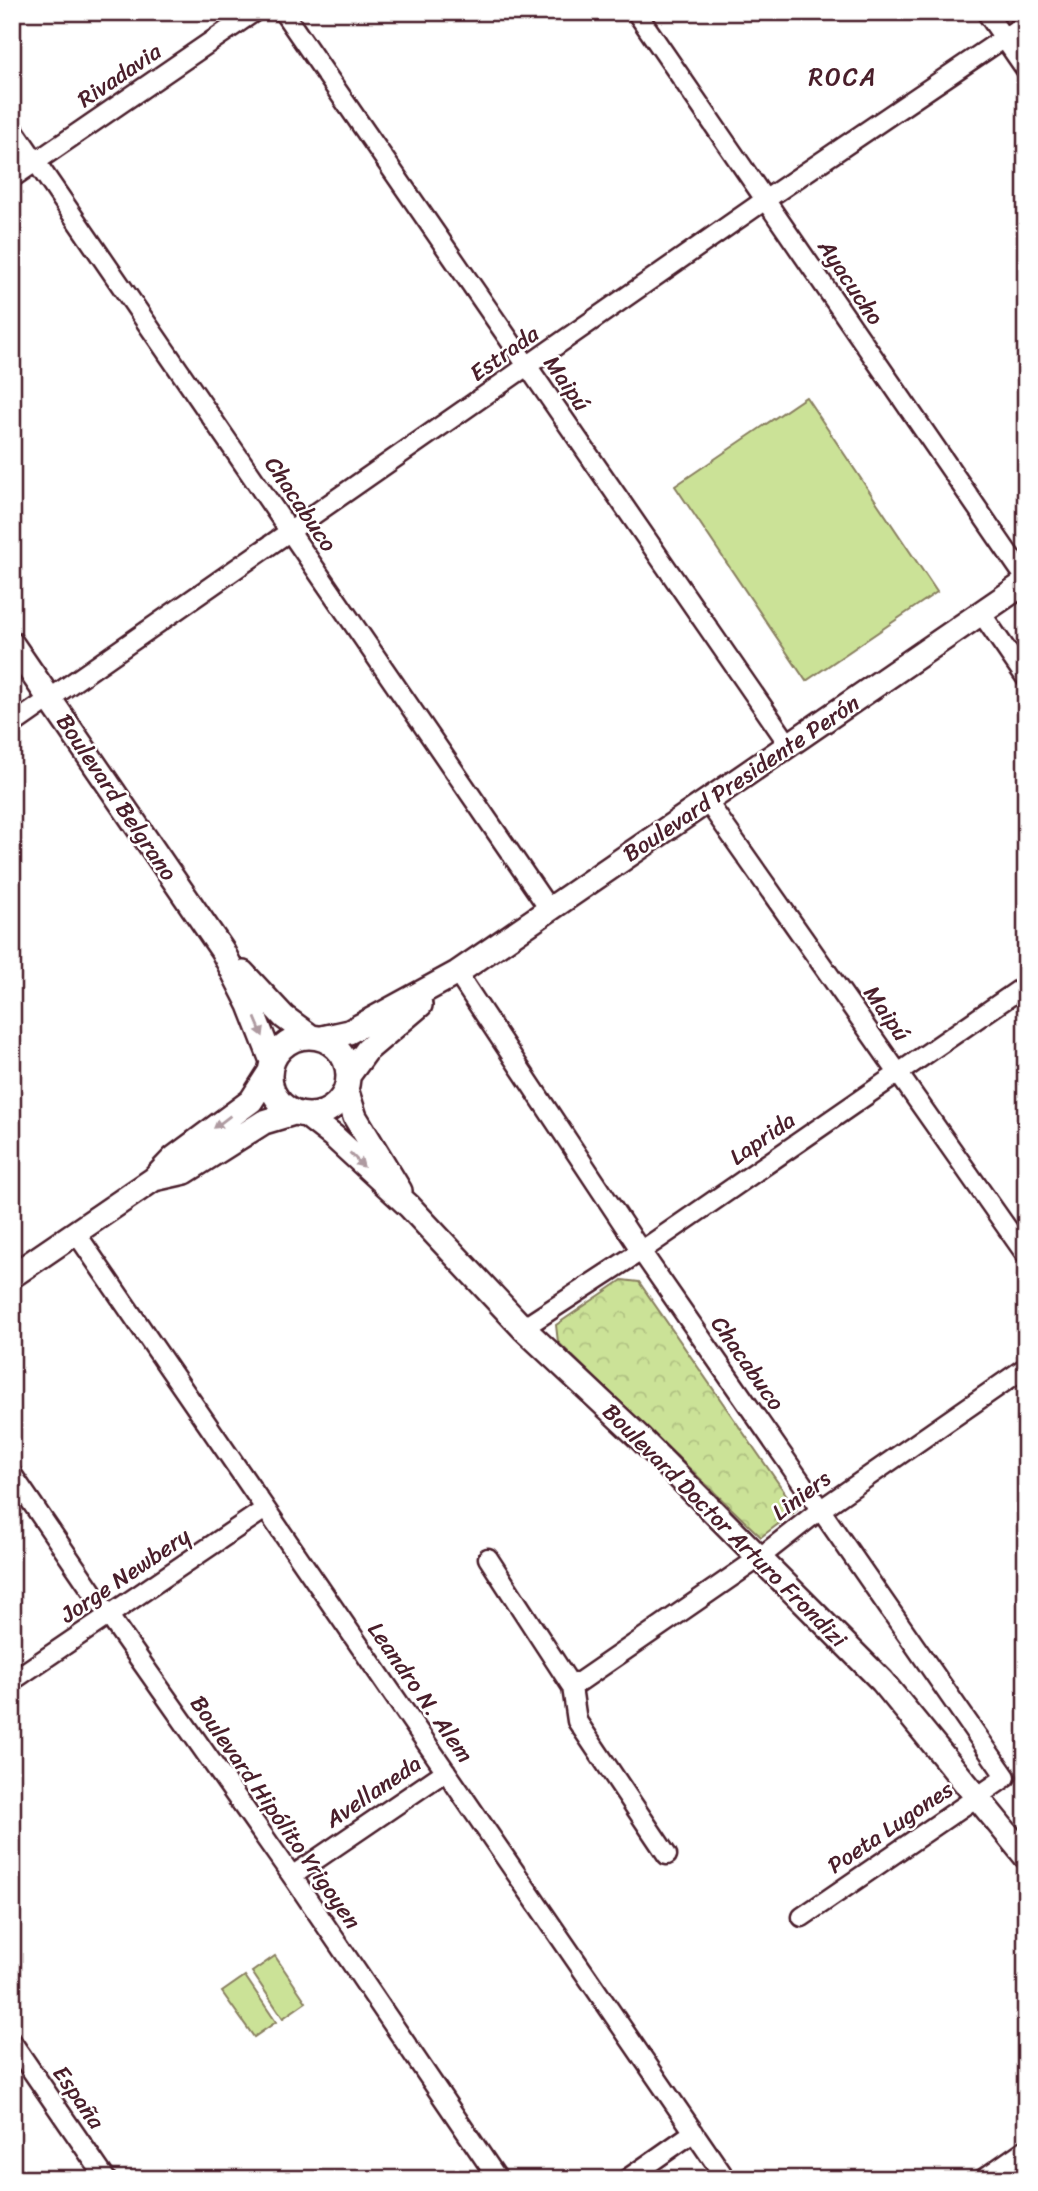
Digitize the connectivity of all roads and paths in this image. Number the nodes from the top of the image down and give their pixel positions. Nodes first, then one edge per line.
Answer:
1 (254, 12) edge
2 (283, 12) edge
3 (636, 12) edge
4 (986, 12) edge
5 (1026, 23) edge
6 (1004, 38) junction
7 (1026, 70) edge
8 (12, 127) edge
9 (36, 161) junction
10 (12, 178) edge
11 (765, 200) junction
12 (526, 368) junction
13 (289, 530) junction
14 (1026, 581) edge
15 (981, 613) junction
16 (12, 644) edge
17 (1026, 678) edge
18 (49, 698) junction
19 (12, 724) edge
20 (789, 745) junction
21 (707, 801) junction
22 (549, 909) junction
23 (222, 950) junction
24 (457, 973) junction
25 (1026, 985) edge
26 (316, 1037) junction
27 (270, 1067) junction
28 (899, 1072) junction
29 (347, 1082) junction
30 (300, 1114) junction
31 (154, 1179) junction
32 (409, 1206) junction
33 (76, 1233) junction
34 (641, 1251) junction
35 (1026, 1255) edge
36 (12, 1276) edge
37 (523, 1328) junction
38 (1026, 1367) edge
39 (12, 1474) edge
40 (265, 1509) junction
41 (820, 1510) junction
42 (488, 1558) dead end
43 (759, 1558) junction
44 (109, 1616) junction
45 (12, 1681) edge
46 (572, 1687) junction
47 (446, 1771) junction
48 (1006, 1777) joint
49 (978, 1796) junction
50 (667, 1855) dead end
51 (1026, 1857) edge
52 (292, 1876) junction
53 (802, 1917) dead end
54 (16, 2055) edge
55 (694, 2132) junction
56 (1026, 2149) edge
57 (106, 2179) edge
58 (498, 2179) edge
59 (627, 2179) edge
60 (726, 2179) edge
61 (983, 2179) edge

1 - 9 street, Rivadavia
2 - 12 street, Maipú
3 - 11 street, Ayacucho
4 - 6 street
5 - 6 street, Estrada
6 - 7 street
6 - 11 street, Estrada
8 - 9 street, Chacabuco
9 - 10 street, Rivadavia
9 - 13 street, Chacabuco
11 - 12 street, Estrada
11 - 14 street, Ayacucho
12 - 13 street, Estrada
12 - 20 street, Maipú
13 - 18 street, Estrada
13 - 22 street, Chacabuco
14 - 15 street, Boulevard Presidente Perón
15 - 17 street
15 - 20 street, Boulevard Presidente Perón
16 - 18 street, Boulevard Belgrano
18 - 19 street, Estrada
18 - 23 street, Boulevard Belgrano
20 - 21 street, Boulevard Presidente Perón
21 - 22 street, Boulevard Presidente Perón
21 - 28 street, Maipú
22 - 24 street, Boulevard Presidente Perón
23 - 26 street, Boulevard Belgrano
23 -> 27 street, Boulevard Belgrano
24 - 26 street, Boulevard Presidente Perón
24 - 29 street, Boulevard Presidente Perón
24 - 34 street, Chacabuco
25 - 28 street, Laprida
26 - 27 street, Boulevard Presidente Perón
26 - 29 street
27 - 30 street
27 -> 31 street, Boulevard Presidente Perón
28 - 34 street, Laprida
28 - 35 street, Maipú
29 - 30 street, Boulevard Presidente Perón
29 - 32 street, Boulevard Doctor Arturo Frondizi
30 - 31 street, Boulevard Presidente Perón
30 -> 32 street, Boulevard Doctor Arturo Frondizi
31 - 33 street
32 - 37 street, Boulevard Doctor Arturo Frondizi
33 - 36 street
33 - 40 street, Leandro N. Alem
34 - 37 street, Laprida
34 - 41 street, Chacabuco
37 - 43 street, Boulevard Doctor Arturo Frondizi
38 - 41 street, Liniers
39 - 44 street, Boulevard Hipólito Yrigoyen
40 - 44 street, Jorge Newbery
40 - 47 street, Leandro N. Alem
41 - 43 street, Liniers
41 - 48 street, Chacabuco
42 - 46 street
43 - 46 street, Liniers
43 - 49 street, Boulevard Doctor Arturo Frondizi
44 - 45 street, Jorge Newbery
44 - 52 street, Boulevard Hipólito Yrigoyen
46 - 50 street
47 - 52 street, Avellaneda
47 - 55 street, Leandro N. Alem
48 - 49 street, Poeta Lugones
49 - 51 street, Boulevard Doctor Arturo Frondizi
49 - 53 street, Poeta Lugones
52 - 58 street, Boulevard Hipólito Yrigoyen
54 - 57 street, España
55 - 59 street
55 - 60 street, Leandro N. Alem
56 - 61 street

